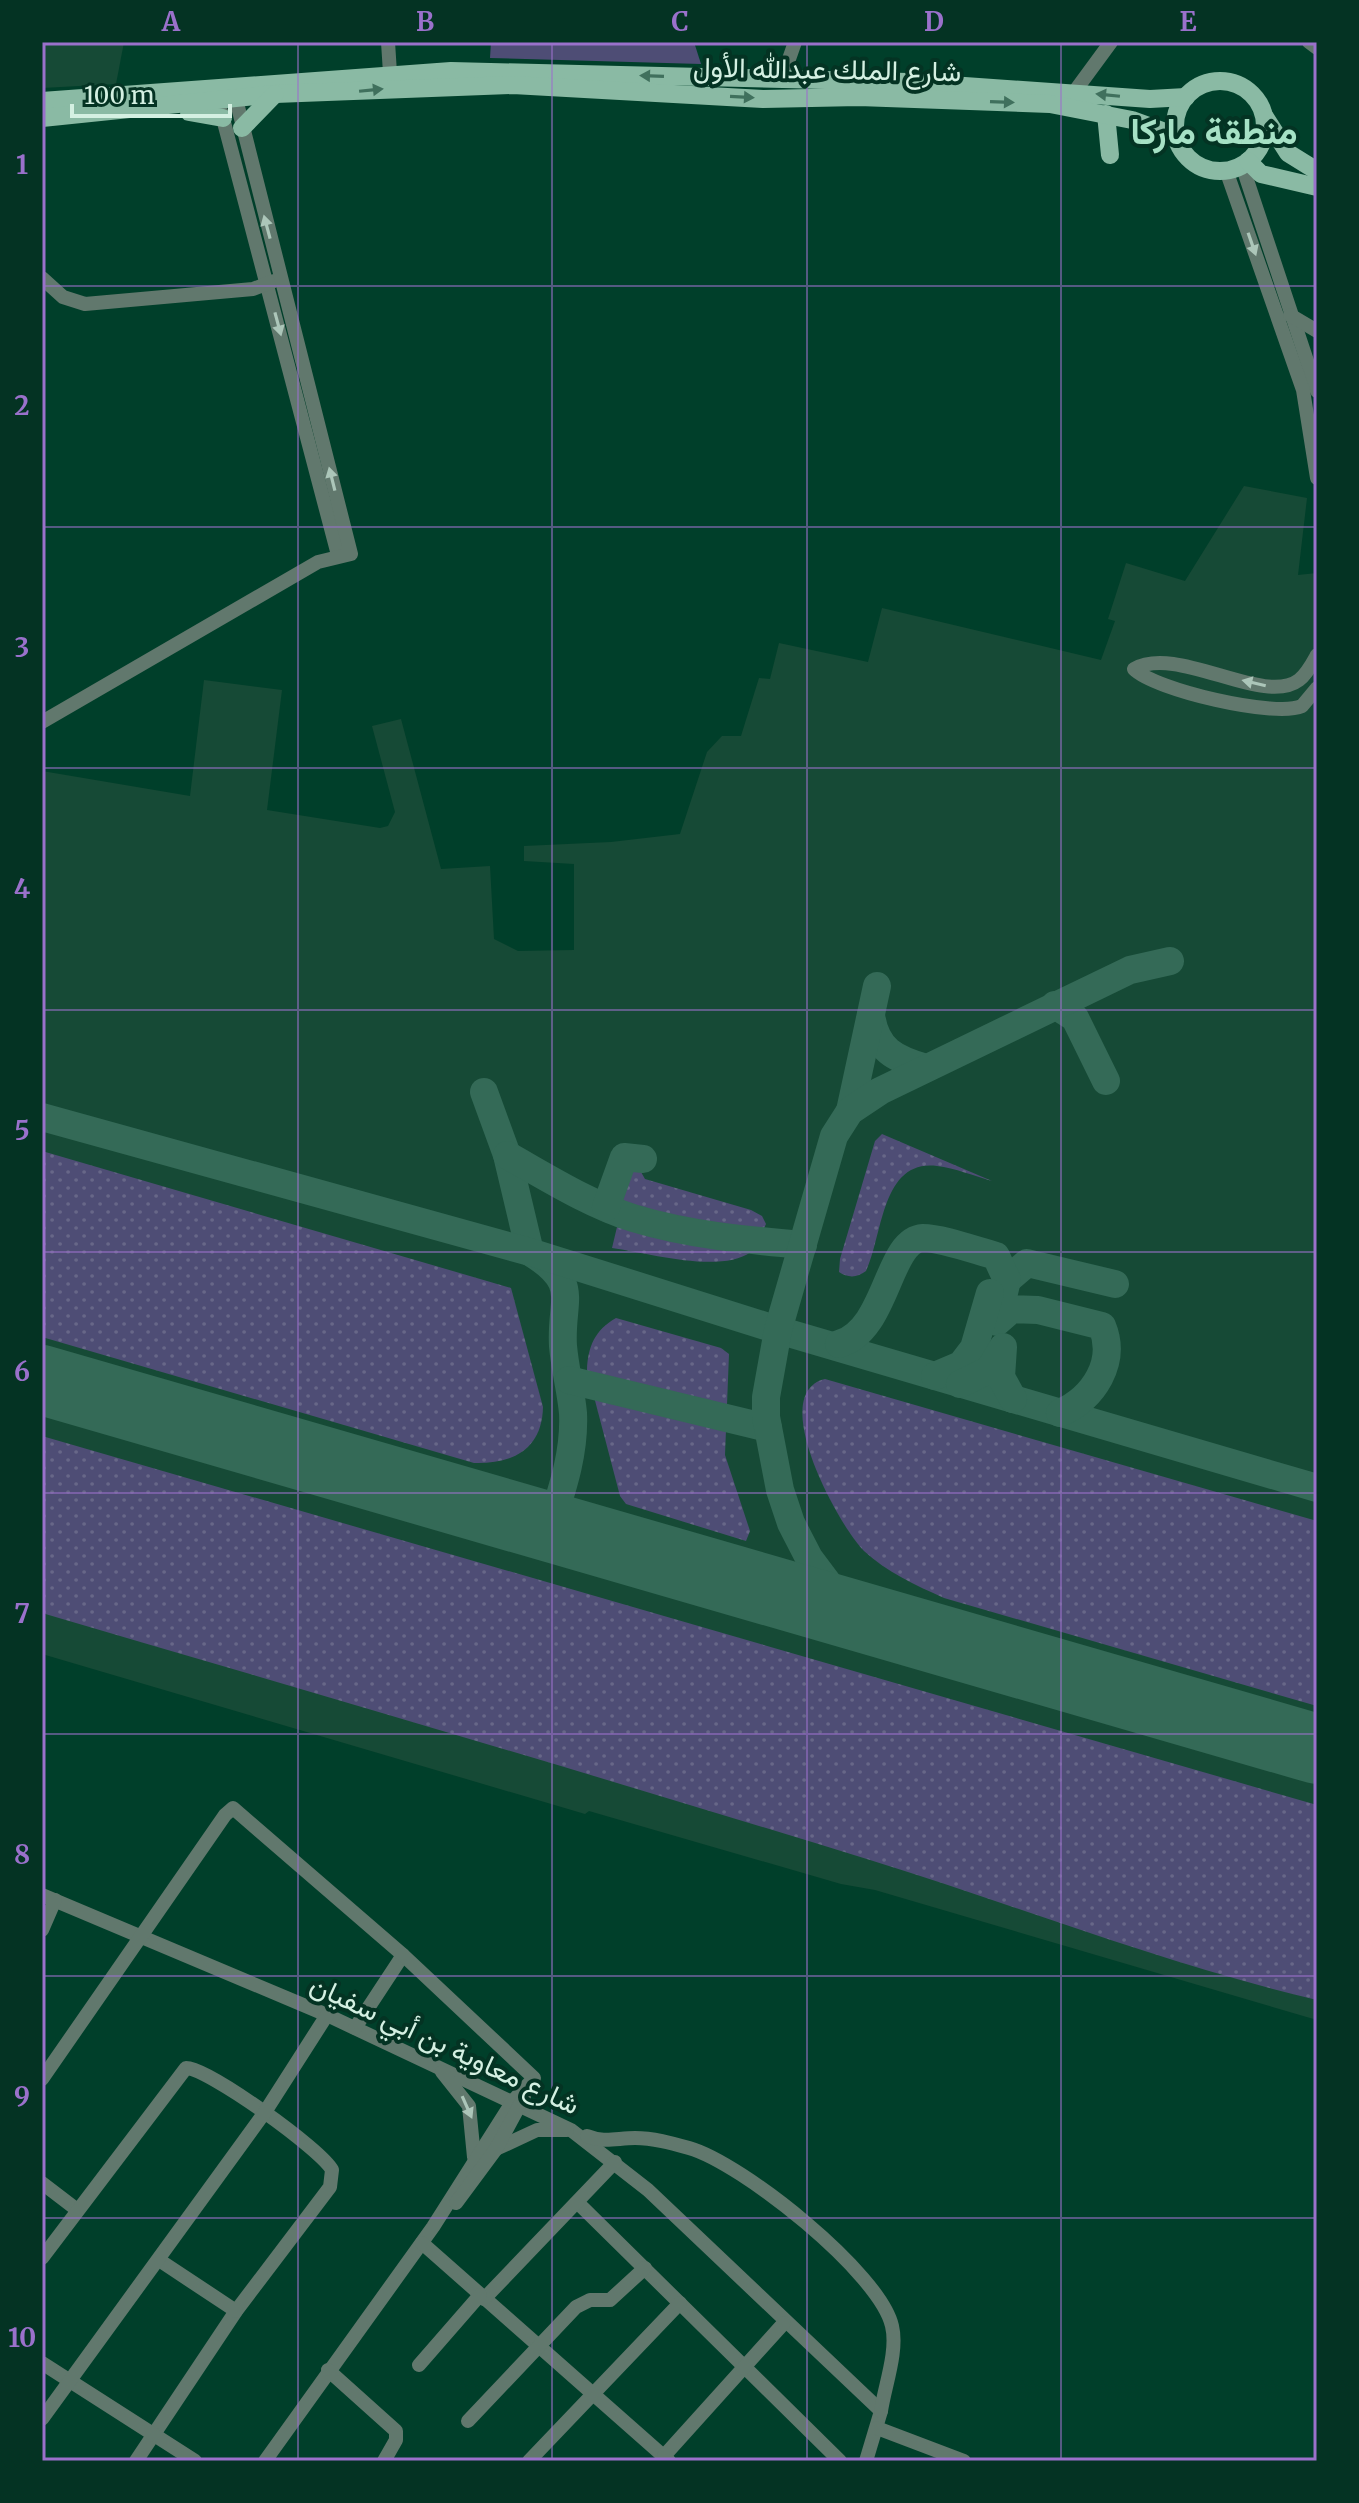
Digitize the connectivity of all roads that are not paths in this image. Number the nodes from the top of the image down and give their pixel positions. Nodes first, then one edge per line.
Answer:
1 (388, 42) edge
2 (795, 42) edge
3 (1111, 42) edge
4 (1309, 42) edge
5 (1317, 48) edge
6 (390, 73) junction
7 (782, 79) junction
8 (1075, 91) junction
9 (275, 94) junction
10 (1186, 97) junction
11 (225, 99) junction
12 (1150, 99) junction
13 (42, 101) edge
14 (1263, 113) junction
15 (1106, 114) junction
16 (42, 118) edge
17 (1132, 120) junction
18 (242, 128) junction
19 (1176, 136) junction
20 (1110, 155) dead end
21 (1239, 165) junction
22 (1317, 171) edge
23 (248, 181) junction
24 (1317, 187) edge
25 (42, 278) edge
26 (271, 288) junction
27 (1289, 313) junction
28 (1317, 331) edge
29 (1317, 391) edge
30 (1317, 478) edge
31 (1317, 655) edge
32 (1317, 688) edge
33 (43, 721) edge
34 (48, 1898) edge
35 (42, 1930) edge
36 (137, 1937) junction
37 (403, 1955) junction
38 (327, 2015) junction
39 (355, 2028) junction
40 (436, 2066) junction
41 (42, 2079) edge
42 (518, 2103) junction
43 (265, 2112) junction
44 (571, 2130) junction
45 (496, 2149) junction
46 (474, 2158) junction
47 (615, 2162) junction
48 (42, 2183) edge
49 (578, 2203) junction
50 (76, 2209) junction
51 (433, 2227) junction
52 (422, 2243) junction
53 (42, 2258) edge
54 (159, 2260) junction
55 (645, 2268) junction
56 (482, 2297) junction
57 (680, 2303) junction
58 (236, 2311) junction
59 (784, 2323) junction
60 (537, 2345) junction
61 (42, 2363) edge
62 (419, 2365) dead end
63 (746, 2366) junction
64 (328, 2370) junction
65 (70, 2381) junction
66 (593, 2394) junction
67 (881, 2411) junction
68 (42, 2419) edge
69 (468, 2421) dead end
70 (877, 2428) junction
71 (155, 2435) junction
72 (666, 2459) edge
73 (136, 2461) edge
74 (195, 2461) edge
75 (265, 2461) edge
76 (384, 2461) edge
77 (529, 2461) edge
78 (840, 2461) edge
79 (866, 2461) edge
80 (964, 2461) edge

1 - 6 street
2 - 7 street
3 - 8 street
4 - 5 street
7 -> 6 main road, شارع الملك عبدالله الأول
6 - 11 main road, شارع الملك عبدالله الأول
7 - 8 main road, شارع الملك عبدالله الأول
12 -> 8 main road, شارع الملك عبدالله الأول
9 - 11 main road, شارع الملك عبدالله الأول
9 -> 15 main road, شارع الملك عبدالله الأول
9 - 18 main road
10 - 12 main road, شارع الملك عبدالله الأول
10 - 14 main road
10 - 19 main road
11 - 13 main road, شارع الملك عبدالله الأول
11 - 16 main road, شارع الملك عبدالله الأول
11 - 18 street
11 - 23 street
12 - 17 main road
14 - 21 main road
14 - 22 main road
15 - 17 main road, شارع الملك عبدالله الأول
15 - 20 main road
17 - 19 main road, شارع الملك عبدالله الأول
18 - 23 street
19 - 21 main road
21 - 24 main road
21 - 27 street
21 -> 30 street
23 - 26 street
25 - 26 street
26 - 33 street
27 - 28 street
27 - 29 street
31 -> 32 street
34 - 35 street
34 - 36 street, شارع معاوية بن أبي سفيان
36 - 37 street
36 - 38 street, شارع معاوية بن أبي سفيان
36 - 41 street
37 - 39 street
37 - 42 street
38 - 39 street, شارع معاوية بن أبي سفيان
38 - 43 street
39 - 40 street, شارع معاوية بن أبي سفيان
40 - 42 street, شارع معاوية بن أبي سفيان
40 -> 46 street
42 - 44 street, شارع معاوية بن أبي سفيان
42 - 45 street
42 - 46 street
43 - 50 street
43 - 54 street
43 - 58 street
44 - 45 street
44 - 47 street, شارع معاوية بن أبي سفيان
44 - 67 street
45 - 51 street
46 - 51 street
47 - 49 street
47 - 59 street, شارع معاوية بن أبي سفيان
48 - 50 street
49 - 55 street
49 - 56 street
50 - 53 street
51 - 52 street
52 - 56 street
52 - 64 street
54 - 58 street
54 - 65 street
55 - 57 street
55 - 60 street
56 - 60 street
56 - 62 street
57 - 63 street
57 - 66 street
58 - 71 street
59 - 63 street
59 - 67 street, شارع معاوية بن أبي سفيان
60 - 66 street
60 - 69 street
61 - 65 street
63 - 72 street
63 - 78 street
64 - 75 street
64 - 76 street
65 - 68 street
65 - 71 street
66 - 72 street
66 - 77 street
67 - 70 street
70 - 79 street
70 - 80 street
71 - 73 street
71 - 74 street

